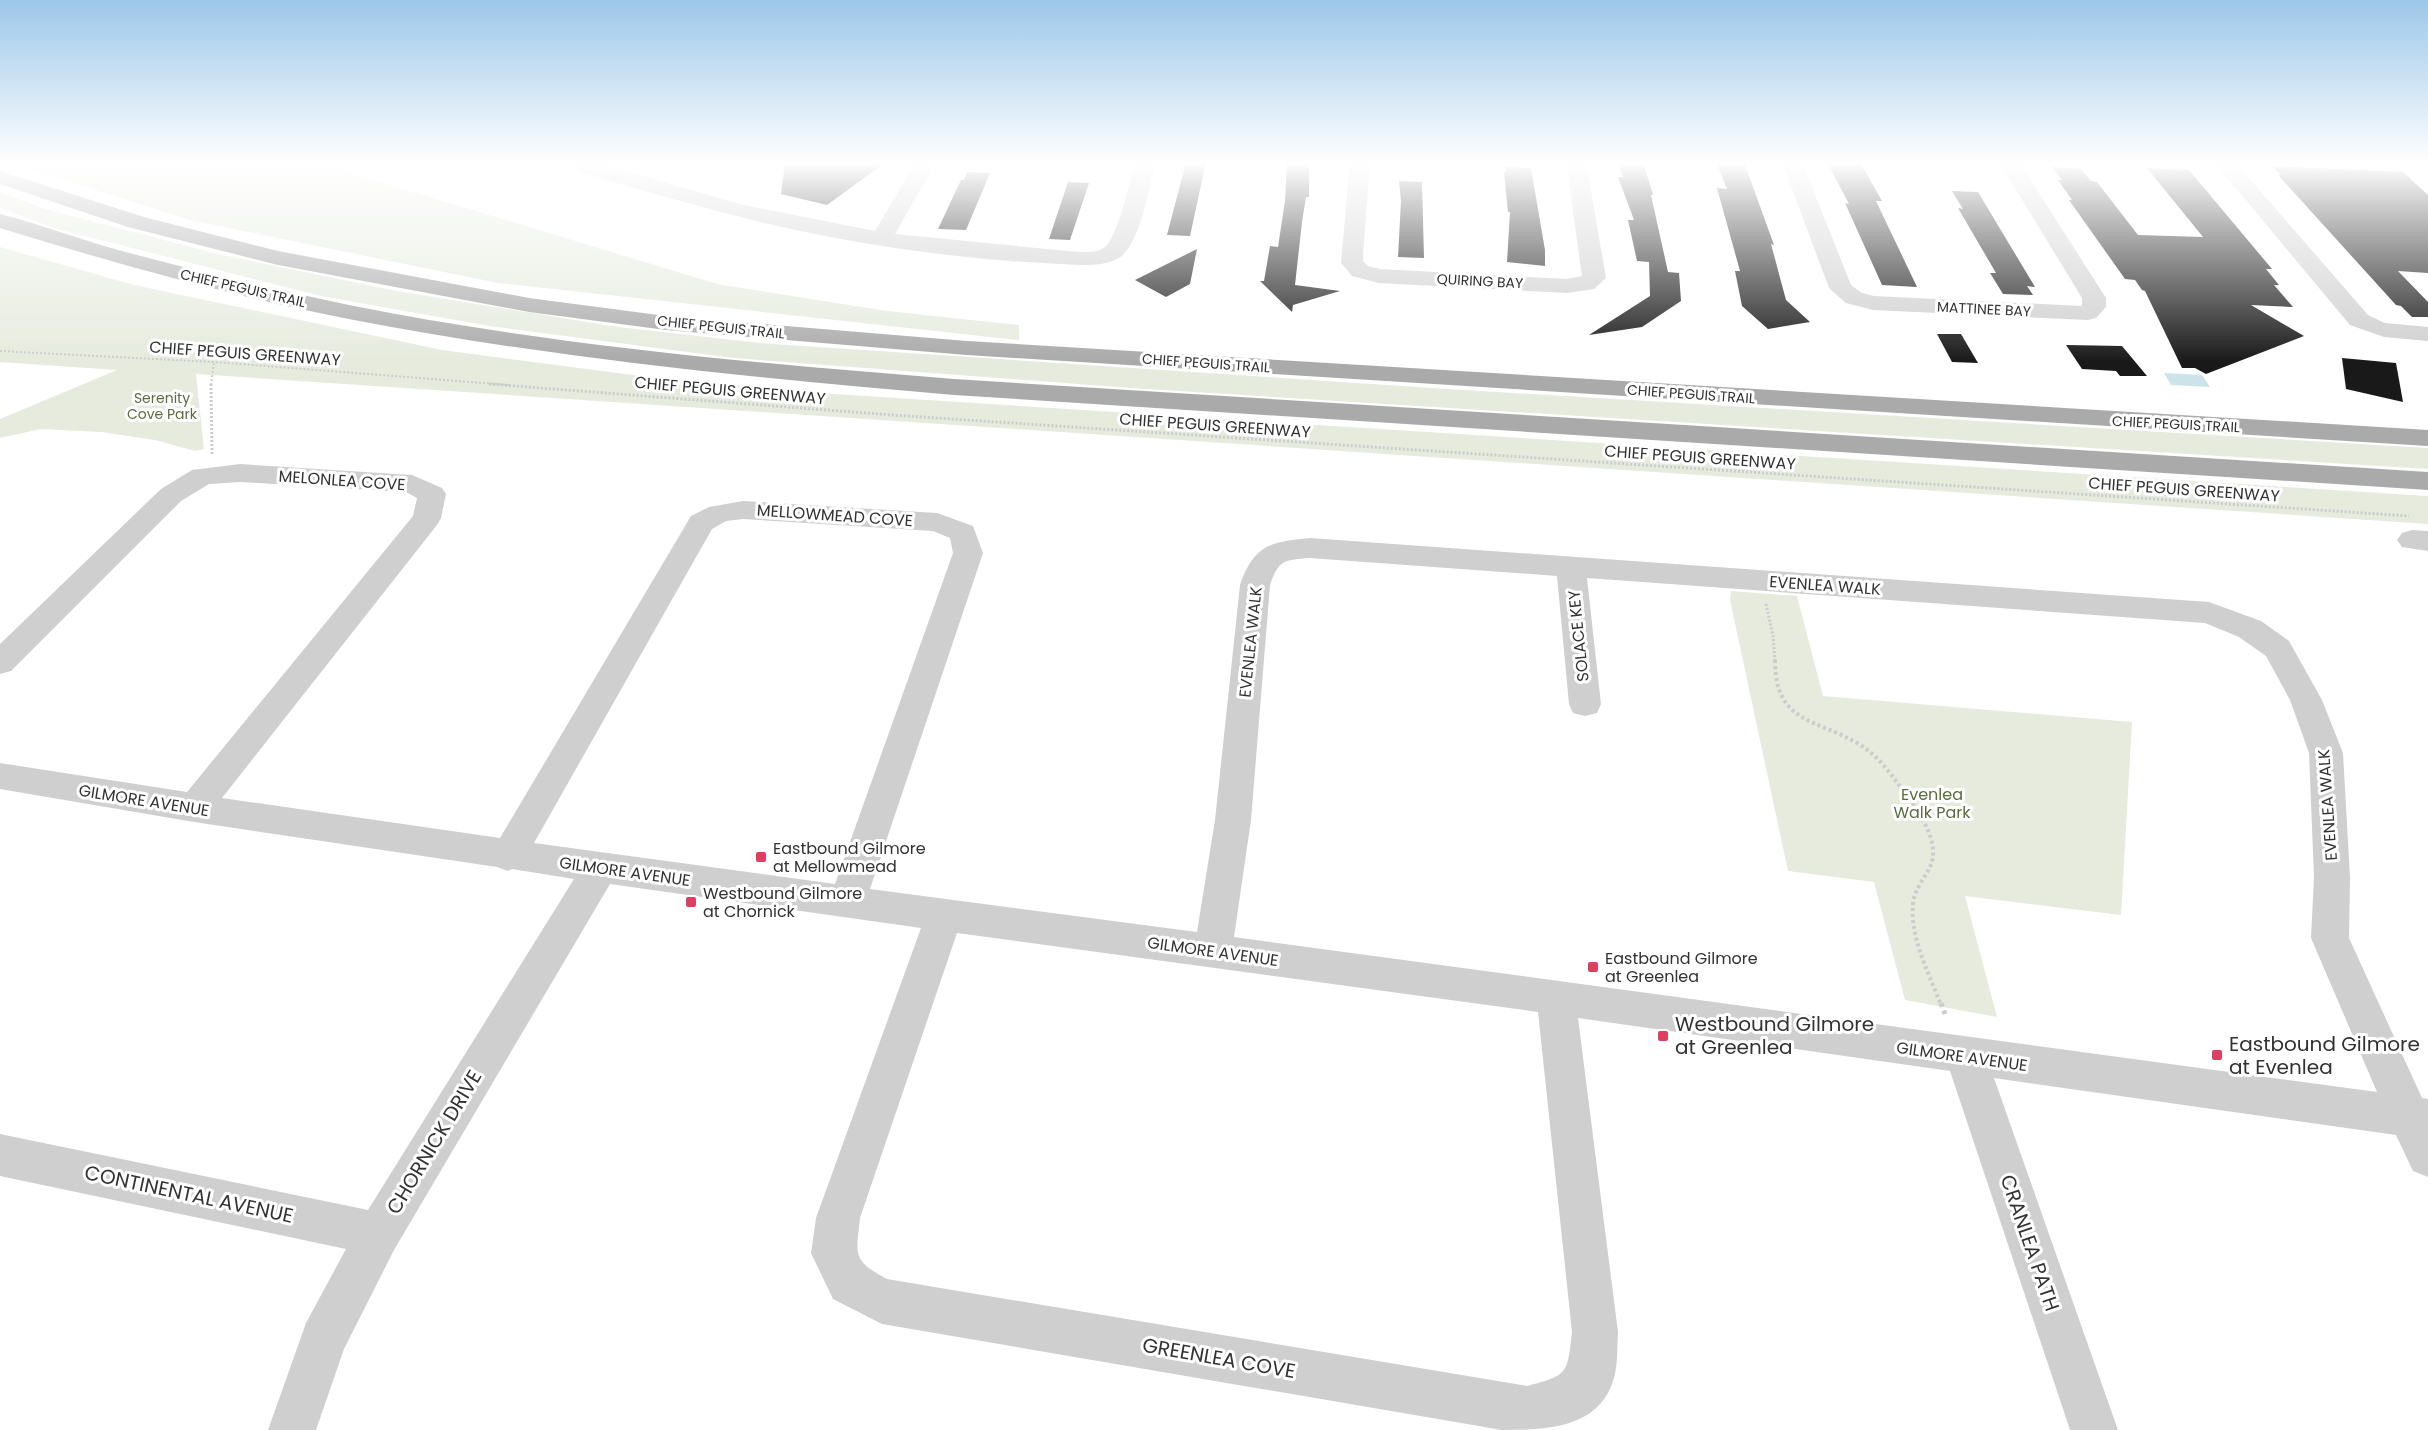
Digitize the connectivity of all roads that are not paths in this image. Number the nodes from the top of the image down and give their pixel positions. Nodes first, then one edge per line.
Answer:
1 (24, 229) edge
2 (163, 229) edge
3 (830, 229) edge
4 (887, 229) edge
5 (1125, 229) edge
6 (1354, 229) edge
7 (1586, 229) edge
8 (1817, 229) edge
9 (2051, 229) edge
10 (2281, 229) edge
11 (882, 238) junction
12 (2428, 333) edge
13 (2428, 438) edge
14 (2428, 481) edge
15 (1571, 568) junction
16 (0, 663) edge
17 (1585, 704) dead end
18 (0, 776) edge
19 (195, 808) junction
20 (508, 856) junction
21 (601, 867) junction
22 (847, 902) junction
23 (945, 914) junction
24 (1213, 951) junction
25 (1556, 997) junction
26 (1966, 1057) junction
27 (2419, 1118) edge
28 (0, 1155) edge
29 (2428, 1156) edge
30 (378, 1234) junction
31 (292, 1430) edge
32 (2094, 1430) edge

1 - 14 main road, CHIEF PEGUIS TRAIL
2 - 13 main road, CHIEF PEGUIS TRAIL
3 - 11 street
4 - 11 street
5 - 11 street
6 - 7 street, QUIRING BAY
8 - 9 street, MATTINEE BAY
10 - 12 street
15 - 17 street, SOLACE KEY
15 - 24 street, EVENLEA WALK
15 - 27 street, EVENLEA WALK
16 - 19 street, MELONLEA COVE
18 - 19 street, GILMORE AVENUE
19 - 20 street, GILMORE AVENUE
20 - 21 street, GILMORE AVENUE
20 - 22 street, MELLOWMEAD COVE
21 - 22 street, GILMORE AVENUE
21 - 30 street, CHORNICK DRIVE
22 - 23 street, GILMORE AVENUE
23 - 24 street, GILMORE AVENUE
23 - 25 street, GREENLEA COVE
24 - 25 street, GILMORE AVENUE
25 - 26 street, GILMORE AVENUE
26 - 27 street, GILMORE AVENUE
26 - 32 street, CRANLEA PATH
27 - 29 street, EVENLEA WALK
28 - 30 street, CONTINENTAL AVENUE
30 - 31 street, CHORNICK DRIVE

